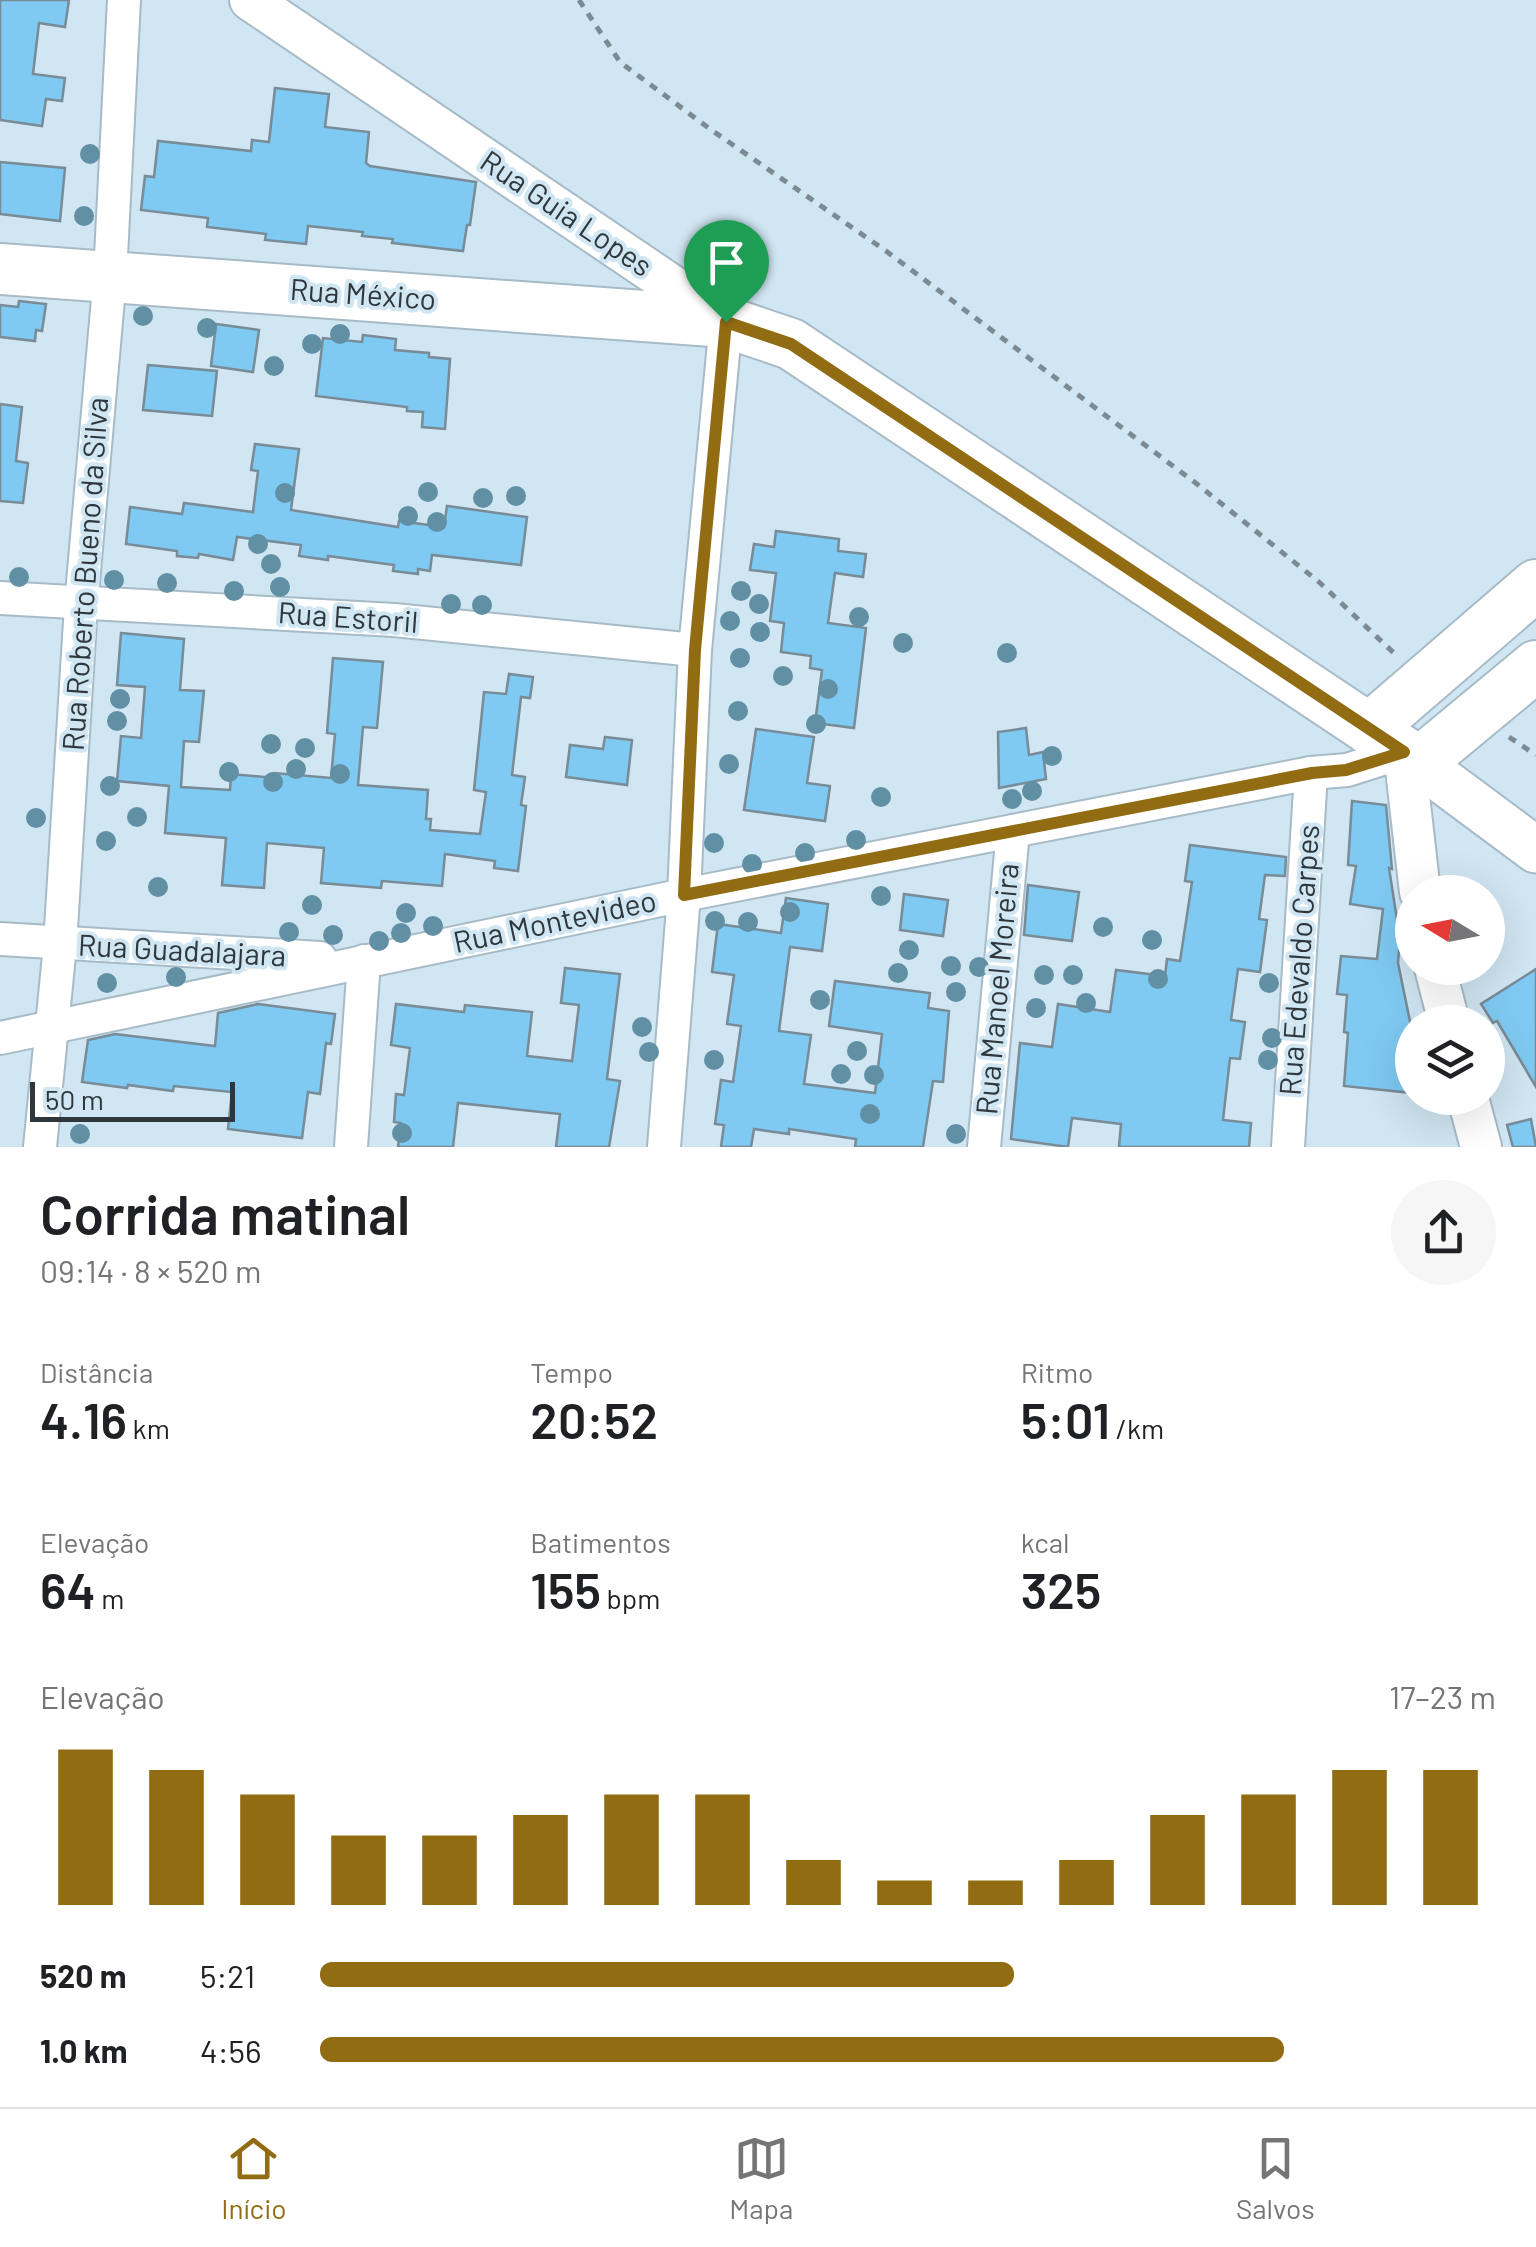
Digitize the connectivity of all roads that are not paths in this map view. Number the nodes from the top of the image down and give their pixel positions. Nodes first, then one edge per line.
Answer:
1 (124, 0) edge
2 (250, 0) edge
3 (0, 269) edge
4 (110, 276) junction
5 (726, 322) junction
6 (1536, 585) edge
7 (0, 598) edge
8 (80, 605) junction
9 (695, 650) junction
10 (1536, 666) edge
11 (1397, 748) junction
12 (1312, 773) junction
13 (1012, 831) junction
14 (1536, 850) edge
15 (1417, 875) edge
16 (684, 895) junction
17 (0, 940) edge
18 (60, 945) junction
19 (364, 961) junction
20 (50, 1026) junction
21 (0, 1038) edge
22 (1473, 1115) edge
23 (40, 1147) edge
24 (352, 1147) edge
25 (664, 1147) edge
26 (984, 1147) edge
27 (1288, 1147) edge
28 (1481, 1147) edge

1 - 4 street, Rua Roberto Bueno da Silva
2 - 5 street, Rua Guia Lopes
3 - 4 main road, Rua México
4 - 5 main road, Rua México
4 - 8 street, Rua Roberto Bueno da Silva
5 - 9 street
5 - 11 main road, Rua Guia Lopes
6 - 11 main road
7 - 8 street, Rua Estoril
8 - 9 street, Rua Estoril
8 - 18 street, Rua Roberto Bueno da Silva
9 - 16 street
10 - 11 main road
11 - 12 street, Rua Montevideo
11 - 14 main road, Rua Guia Lopes
11 - 15 street
12 - 13 street, Rua Montevideo
12 - 27 street, Rua Edevaldo Carpes
13 - 16 street, Rua Montevideo
13 - 26 street, Rua Manoel Moreira
16 - 19 street, Rua Montevideo
16 - 25 street
17 - 18 street, Rua Guadalajara
18 - 19 street, Rua Guadalajara
18 - 20 street, Rua Roberto Bueno da Silva
19 - 20 street, Rua Montevideo
19 - 24 street
20 - 21 street, Rua Montevideo
20 - 23 street, Rua Roberto Bueno da Silva
22 - 28 street

